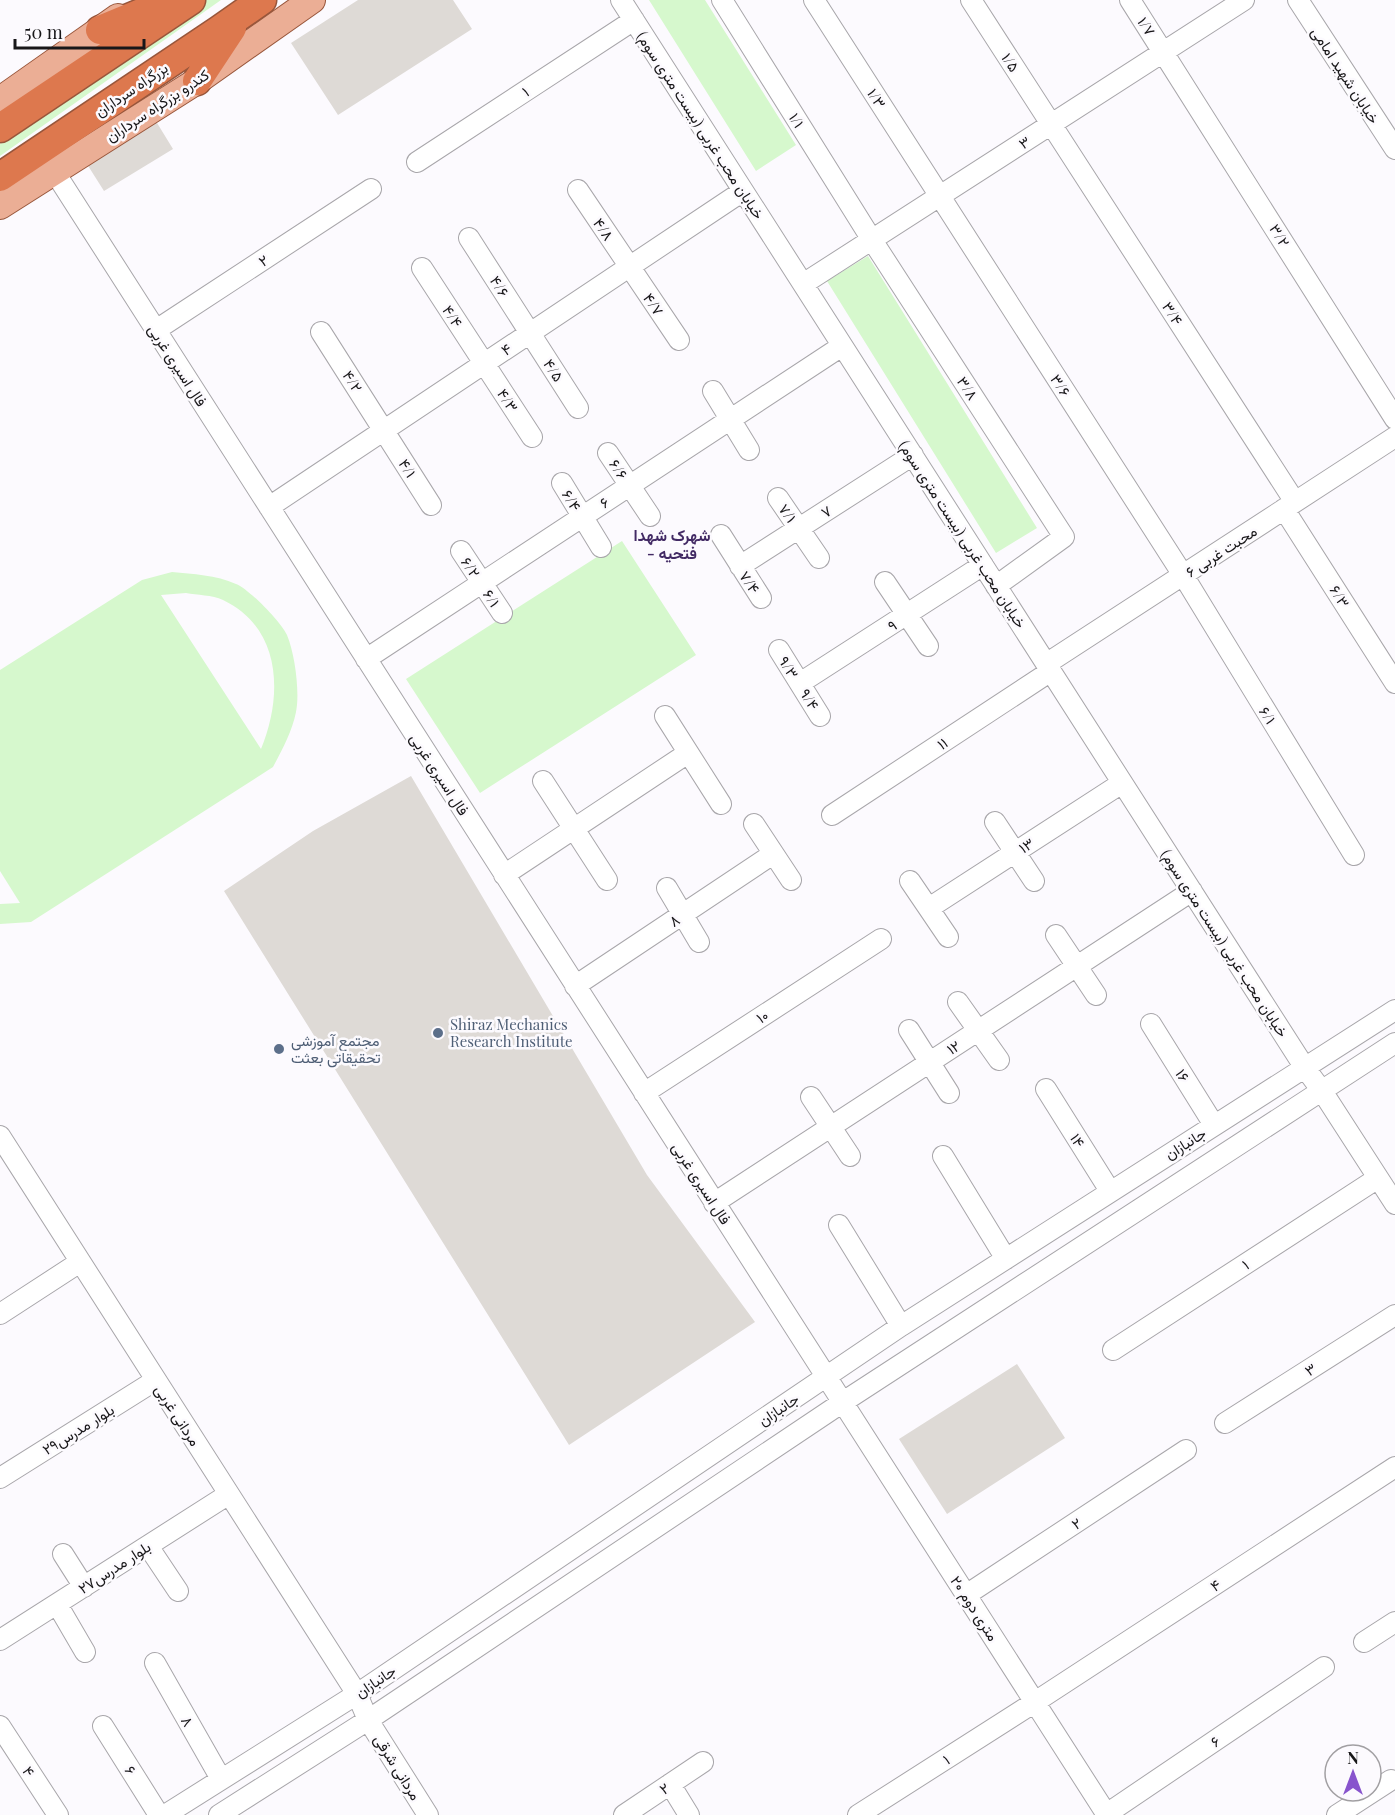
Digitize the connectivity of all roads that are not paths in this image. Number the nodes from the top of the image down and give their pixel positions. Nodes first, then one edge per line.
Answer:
1 (142, 0) edge
2 (172, 0) edge
3 (191, 0) edge
4 (312, 0) edge
5 (621, 0) edge
6 (722, 0) edge
7 (814, 0) edge
8 (971, 0) edge
9 (1130, 0) edge
10 (1244, 0) edge
11 (1298, 0) edge
12 (252, 7) edge
13 (634, 20) junction
14 (100, 30) junction
15 (1164, 51) junction
16 (197, 81) junction
17 (3, 92) edge
18 (1051, 124) junction
19 (0, 128) edge
20 (1395, 150) edge
21 (417, 162) dead end
22 (54, 171) junction
23 (0, 177) edge
24 (371, 189) dead end
25 (578, 190) dead end
26 (743, 191) junction
27 (940, 196) junction
28 (0, 206) edge
29 (469, 238) dead end
30 (872, 240) junction
31 (630, 267) junction
32 (422, 268) dead end
33 (803, 284) junction
34 (156, 330) junction
35 (321, 332) dead end
36 (530, 333) junction
37 (679, 340) dead end
38 (842, 346) junction
39 (484, 364) junction
40 (713, 391) dead end
41 (578, 408) dead end
42 (730, 419) junction
43 (1395, 419) edge
44 (384, 430) junction
45 (532, 436) dead end
46 (1394, 441) edge
47 (749, 450) dead end
48 (608, 453) dead end
49 (913, 455) junction
50 (562, 483) dead end
51 (630, 485) junction
52 (778, 498) dead end
53 (431, 505) dead end
54 (1290, 506) junction
55 (269, 507) junction
56 (650, 516) dead end
57 (582, 517) junction
58 (799, 528) junction
59 (720, 535) dead end
60 (601, 547) dead end
61 (460, 551) dead end
62 (819, 558) dead end
63 (983, 565) junction
64 (740, 566) junction
65 (1183, 575) junction
66 (482, 582) junction
67 (885, 582) dead end
68 (996, 586) junction
69 (761, 598) dead end
70 (502, 613) dead end
71 (907, 615) junction
72 (928, 646) dead end
73 (779, 650) dead end
74 (366, 659) junction
75 (1048, 668) junction
76 (800, 683) junction
77 (1395, 683) edge
78 (665, 716) dead end
79 (820, 716) dead end
80 (688, 753) junction
81 (543, 781) dead end
82 (1122, 783) junction
83 (721, 804) dead end
84 (832, 814) dead end
85 (995, 822) dead end
86 (754, 824) dead end
87 (574, 829) junction
88 (1015, 852) junction
89 (773, 854) junction
90 (1354, 855) dead end
91 (504, 875) junction
92 (607, 880) dead end
93 (791, 880) dead end
94 (910, 881) dead end
95 (1034, 881) dead end
96 (667, 888) dead end
97 (1192, 891) junction
98 (929, 908) junction
99 (682, 914) junction
100 (1056, 935) dead end
101 (948, 937) dead end
102 (881, 939) dead end
103 (699, 942) dead end
104 (1077, 966) junction
105 (575, 986) junction
106 (1096, 995) dead end
107 (958, 1002) dead end
108 (1395, 1010) edge
109 (1151, 1024) dead end
110 (909, 1030) dead end
111 (978, 1030) junction
112 (1393, 1048) edge
113 (999, 1060) dead end
114 (929, 1062) junction
115 (1305, 1068) junction
116 (1046, 1089) dead end
117 (1322, 1091) junction
118 (644, 1093) junction
119 (949, 1093) dead end
120 (811, 1097) dead end
121 (1214, 1125) junction
122 (831, 1127) junction
123 (0, 1136) edge
124 (850, 1156) dead end
125 (943, 1156) dead end
126 (1378, 1178) junction
127 (1110, 1191) junction
128 (714, 1203) junction
129 (1395, 1204) edge
130 (839, 1225) dead end
131 (1006, 1259) junction
132 (80, 1262) junction
133 (0, 1314) edge
134 (1395, 1315) edge
135 (901, 1326) junction
136 (1113, 1350) dead end
137 (826, 1377) junction
138 (156, 1380) junction
139 (843, 1402) junction
140 (1225, 1423) dead end
141 (1186, 1450) dead end
142 (1395, 1467) edge
143 (0, 1478) edge
144 (229, 1494) junction
145 (148, 1546) junction
146 (63, 1554) dead end
147 (84, 1587) junction
148 (178, 1591) dead end
149 (966, 1595) junction
150 (57, 1604) junction
151 (1395, 1622) edge
152 (0, 1641) edge
153 (1364, 1642) dead end
154 (85, 1652) dead end
155 (155, 1663) dead end
156 (1324, 1667) dead end
157 (357, 1694) junction
158 (1035, 1702) junction
159 (368, 1720) junction
160 (0, 1726) edge
161 (103, 1726) dead end
162 (703, 1761) dead end
163 (221, 1779) junction
164 (1391, 1780) dead end
165 (670, 1784) junction
166 (58, 1815) edge
167 (159, 1815) edge
168 (165, 1815) edge
169 (219, 1815) edge
170 (428, 1815) edge
171 (624, 1815) edge
172 (689, 1815) edge
173 (858, 1815) edge
174 (1106, 1815) edge
175 (1337, 1815) edge

1 - 14 main road
2 - 14 highway
3 - 19 highway
4 - 16 main road, کندرو بزرگراه سرداران
5 - 13 street, خیابان محب غربی (بیست متری سوم)
6 - 30 street, ۱/۱
7 - 27 street, ۱/۳
8 - 18 street, ۱/۵
9 - 15 street, ۱/۷
10 - 15 street, ۳
11 - 20 street, خیابان شهید امامی
12 - 16 highway
12 - 23 highway, بزرگراه سرداران
13 - 21 street, ۱
13 - 26 street, خیابان محب غربی (بیست متری سوم)
14 - 17 main road
15 - 18 street, ۳
15 - 43 street, ۳/۲
16 - 22 main road, کندرو بزرگراه سرداران
18 - 27 street, ۳
18 - 54 street, ۳/۴
22 - 28 main road, کندرو بزرگراه سرداران
22 - 34 street, فال اسیری غربی
24 - 34 street, ۲
25 - 31 street, ۴/۸
26 - 31 street, ۴
26 - 33 street, خیابان محب غربی (بیست متری سوم)
27 - 30 street, ۳
27 - 65 street, ۳/۶
29 - 36 street, ۴/۶
30 - 33 street, ۳
30 - 68 street, ۳/۸
31 - 36 street, ۴
31 - 37 street, ۴/۷
32 - 39 street, ۴/۴
33 - 38 street, خیابان محب غربی (بیست متری سوم)
34 - 55 street, فال اسیری غربی
35 - 44 street, ۴/۲
36 - 39 street, ۴
36 - 41 street, ۴/۵
38 - 42 street, ۶
38 - 49 street, خیابان محب غربی (بیست متری سوم)
39 - 44 street, ۴
39 - 45 street, ۴/۳
40 - 42 street
42 - 47 street
42 - 51 street, ۶
44 - 53 street, ۴/۱
44 - 55 street, ۴
46 - 54 street, محبت غربی ۶
48 - 51 street, ۶/۶
49 - 58 street, ۷
49 - 63 street, خیابان محب غربی (بیست متری سوم)
50 - 57 street, ۶/۴
51 - 56 street, ۶/۶
51 - 57 street, ۶
52 - 58 street, ۷/۱
54 - 65 street, محبت غربی ۶
54 - 77 street, ۶/۳
55 - 74 street, فال اسیری غربی
57 - 60 street
57 - 66 street, ۶
58 - 62 street, ۷/۱
58 - 64 street, ۷
59 - 64 street, ۷/۴
61 - 66 street, ۶/۲
63 - 68 street, خیابان محب غربی (بیست متری سوم)
63 - 71 street, ۹
64 - 69 street, ۷/۴
65 - 75 street, محبت غربی ۶
65 - 90 street, ۶/۱
66 - 70 street, ۶/۱
66 - 74 street, ۶
67 - 71 street
68 - 75 street, خیابان محب غربی (بیست متری سوم)
71 - 72 street
71 - 76 street, ۹
73 - 76 street, ۹/۳
74 - 91 street, فال اسیری غربی
75 - 82 street, خیابان محب غربی (بیست متری سوم)
75 - 84 street, ۱۱
76 - 79 street, ۹/۴
78 - 80 street
80 - 83 street
80 - 87 street
81 - 87 street
82 - 88 street, ۱۳
82 - 97 street, خیابان محب غربی (بیست متری سوم)
85 - 88 street
86 - 89 street
87 - 91 street
87 - 92 street
88 - 95 street
88 - 98 street, ۱۳
89 - 93 street
89 - 99 street, ۸
91 - 105 street, فال اسیری غربی
94 - 98 street
96 - 99 street
97 - 104 street, ۱۲
97 - 115 street, خیابان محب غربی (بیست متری سوم)
98 - 101 street
99 - 103 street
99 - 105 street, ۸
100 - 104 street
102 - 118 street, ۱۰
104 - 106 street
104 - 111 street, ۱۲
105 - 118 street, فال اسیری غربی
107 - 111 street
108 - 115 street, جانبازان
109 - 121 street, ۱۶
110 - 114 street
111 - 113 street
111 - 114 street, ۱۲
112 - 117 street, جانبازان
114 - 119 street
114 - 122 street, ۱۲
115 - 117 street, خیابان محب غربی (بیست متری سوم)
115 - 121 street, جانبازان
116 - 127 street, ۱۴
117 - 126 street, خیابان محب غربی (بیست متری سوم)
117 - 139 street, جانبازان
118 - 128 street, فال اسیری غربی
120 - 122 street
121 - 127 street, جانبازان
122 - 124 street
122 - 128 street, ۱۲
123 - 132 street, مردانی غربی
125 - 131 street
126 - 129 street, خیابان محب غربی (بیست متری سوم)
126 - 136 street, ۱
127 - 131 street, جانبازان
128 - 137 street, فال اسیری غربی
130 - 135 street
131 - 135 street, جانبازان
132 - 133 street
132 - 138 street, مردانی غربی
134 - 140 street, ۳
135 - 137 street, جانبازان
137 - 139 street, فال اسیری غربی
137 - 157 street, جانبازان
138 - 143 street, ۲۹بلوار مدرس
138 - 144 street, مردانی غربی
139 - 149 street, ۲۰ متری دوم
139 - 159 street, جانبازان
141 - 149 street, ۲
142 - 158 street, ۴
144 - 145 street, بلوار مدرس۲۷
144 - 157 street, مردانی غربی
145 - 147 street, بلوار مدرس۲۷
145 - 148 street
146 - 147 street
147 - 150 street, بلوار مدرس۲۷
149 - 158 street, ۲۰ متری دوم
150 - 152 street, بلوار مدرس۲۷
150 - 154 street
151 - 153 street
155 - 163 street, ۸
156 - 174 street, ۶
157 - 159 street, مردانی شرقی
157 - 163 street, جانبازان
158 - 173 street, ۱
158 - 174 street, ۲۰ متری دوم
159 - 169 street, جانبازان
159 - 170 street, مردانی شرقی
160 - 166 street, ۴
161 - 167 street, ۶
162 - 165 street, ۲
163 - 168 street, جانبازان
164 - 175 street
165 - 171 street, ۲
165 - 172 street

